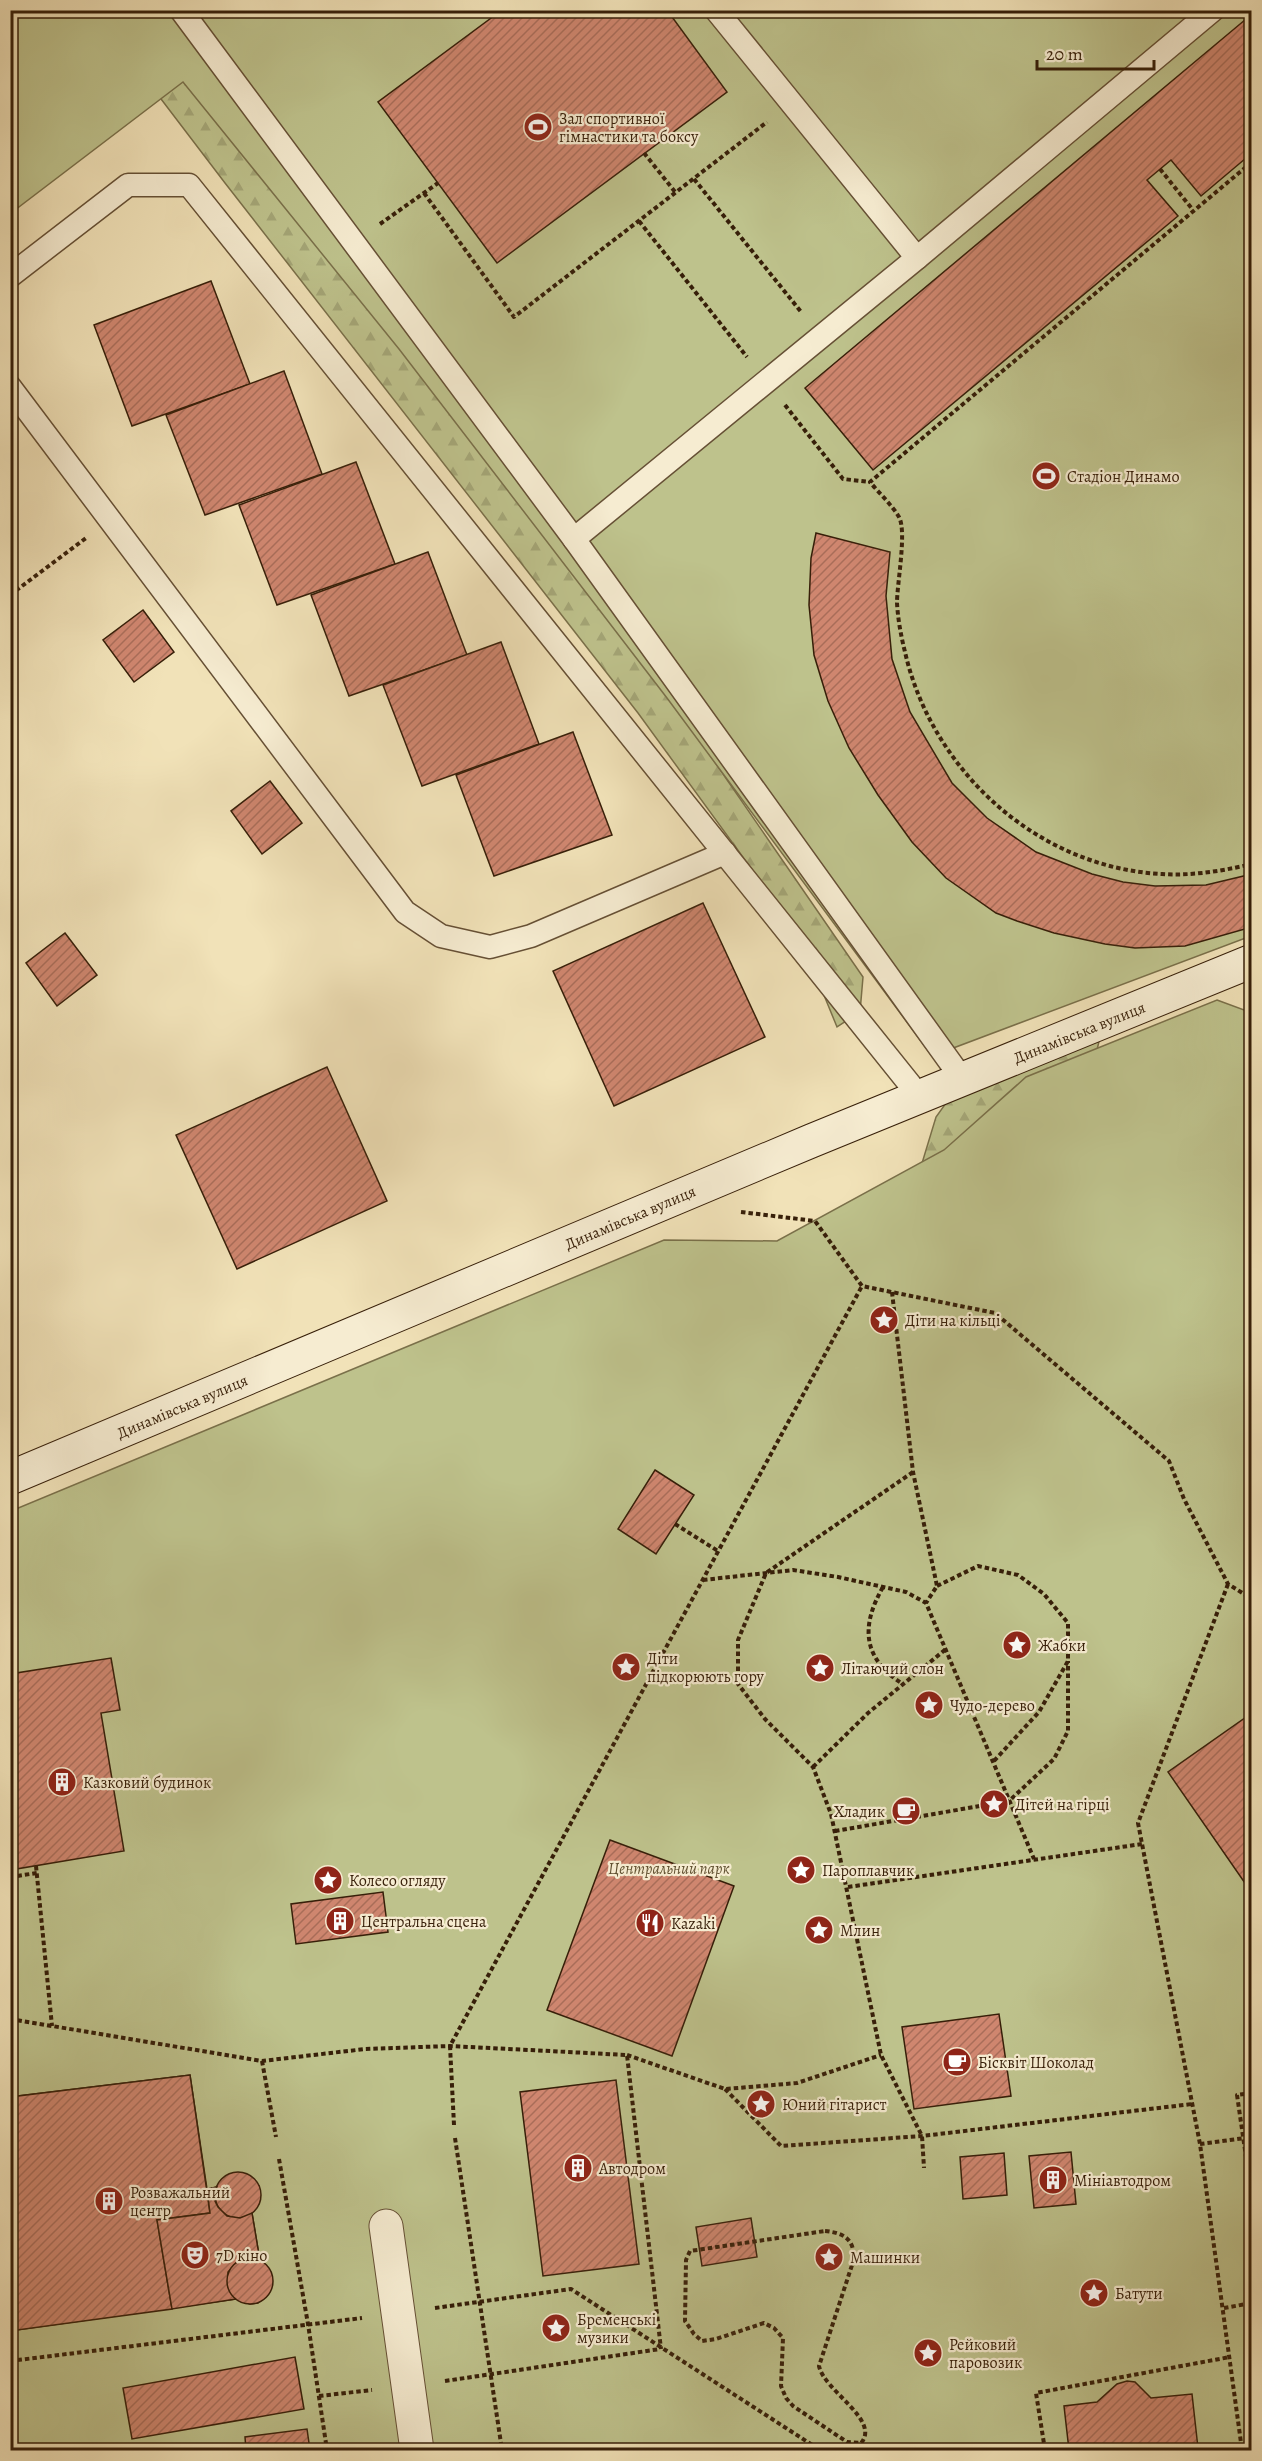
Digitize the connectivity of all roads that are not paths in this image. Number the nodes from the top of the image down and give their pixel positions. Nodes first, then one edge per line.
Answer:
1 (181, 10) edge
2 (716, 10) edge
3 (1213, 10) edge
4 (917, 258) junction
5 (10, 276) edge
6 (10, 387) edge
7 (574, 539) junction
8 (725, 853) junction
9 (1251, 961) edge
10 (963, 1080) junction
11 (920, 1097) junction
12 (10, 1478) edge
13 (386, 2226) dead end
14 (417, 2451) edge

1 - 7 lane
2 - 4 lane
3 - 4 lane
4 - 7 lane
5 - 8 lane
6 - 8 lane
7 - 10 lane
8 - 11 lane
9 - 10 street, Динамівська вулиця
10 - 11 street, Динамівська вулиця
11 - 12 street, Динамівська вулиця
13 - 14 street

